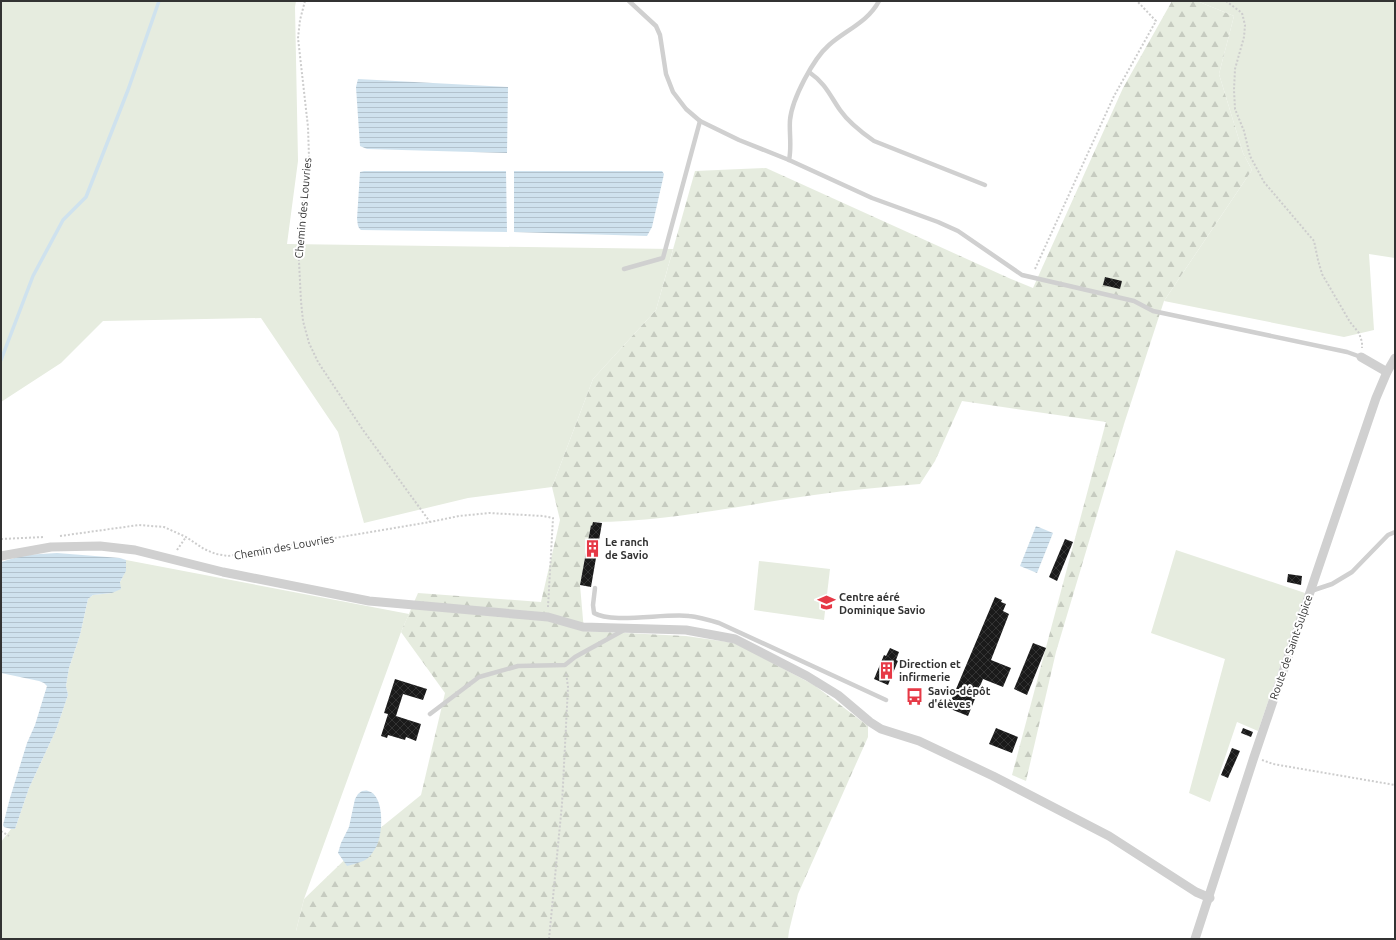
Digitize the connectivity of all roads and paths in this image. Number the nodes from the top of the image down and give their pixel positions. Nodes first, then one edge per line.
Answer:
1 (305, 1) edge
2 (629, 1) edge
3 (879, 1) edge
4 (1137, 1) edge
5 (1226, 1) edge
6 (809, 72) junction
7 (700, 121) junction
8 (789, 160) junction
9 (985, 185) dead end
10 (624, 269) dead end
11 (1031, 278) junction
12 (1362, 357) junction
13 (1395, 358) edge
14 (1387, 372) junction
15 (430, 522) junction
16 (1395, 532) edge
17 (53, 536) dead end
18 (46, 537) dead end
19 (186, 538) junction
20 (1, 539) edge
21 (1, 556) edge
22 (171, 559) junction
23 (595, 588) dead end
24 (1310, 591) junction
25 (548, 617) junction
26 (627, 628) junction
27 (565, 665) junction
28 (886, 700) dead end
29 (430, 714) dead end
30 (1254, 757) junction
31 (1395, 784) edge
32 (1, 831) edge
33 (9, 836) dead end
34 (1210, 898) junction
35 (550, 939) edge
36 (1196, 939) edge

1 - 15 path, Chemin des Louvries
2 - 7 lane
3 - 6 lane
4 - 11 path
5 - 12 path
6 - 8 lane
6 - 9 lane
7 - 8 lane
7 - 10 lane
8 - 11 lane
11 - 12 lane
12 - 14 street
13 - 14 street, Route de Saint-Sulpice
14 - 24 street, Route de Saint-Sulpice
15 - 19 path, Chemin des Louvries
15 - 25 path, Chemin des Louvries
16 - 24 lane
17 - 19 path, Chemin des Louvries
18 - 20 path
19 - 22 path
21 - 22 street
22 - 25 street
23 - 28 lane
24 - 30 street, Route de Saint-Sulpice
25 - 26 street
26 - 27 lane
26 - 34 street
27 - 29 lane
27 - 35 path
30 - 31 path
30 - 34 street, Route de Saint-Sulpice
32 - 33 path
34 - 36 street, Route de Saint-Sulpice

